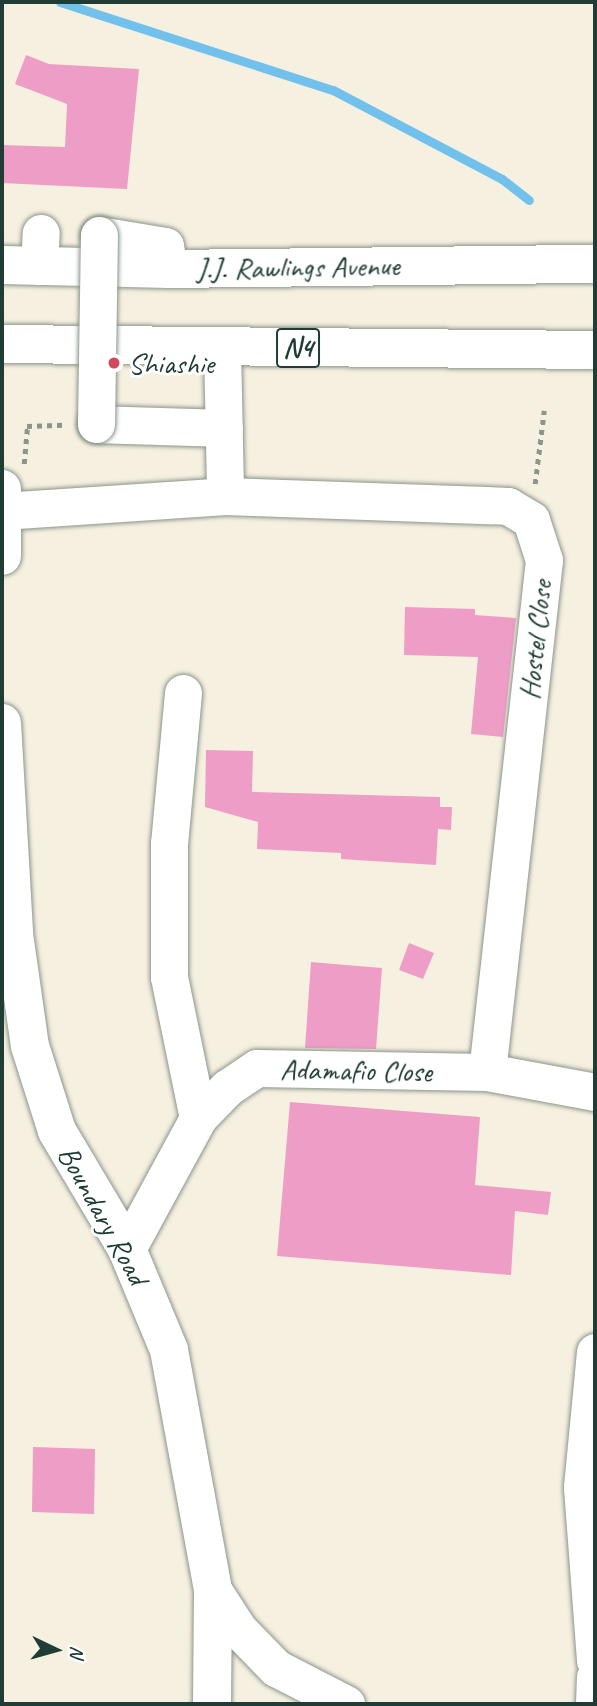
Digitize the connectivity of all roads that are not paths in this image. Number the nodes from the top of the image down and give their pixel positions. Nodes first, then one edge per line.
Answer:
1 (27, 255) edge
2 (595, 264) edge
3 (169, 269) junction
4 (2, 344) edge
5 (222, 346) junction
6 (595, 350) edge
7 (224, 428) junction
8 (225, 496) junction
9 (9, 504) edge
10 (2, 556) edge
11 (183, 693) dead end
12 (2, 723) edge
13 (487, 1072) junction
14 (595, 1092) edge
15 (198, 1118) junction
16 (127, 1249) junction
17 (595, 1352) edge
18 (214, 1590) junction
19 (595, 1661) edge
20 (595, 1677) edge
21 (212, 1704) edge
22 (345, 1704) edge
23 (594, 1704) edge

1 - 3 main road, J.J. Rawlings Avenue
2 - 3 main road, J.J. Rawlings Avenue
3 - 7 street, bridge
4 - 5 main road, N4
5 - 6 main road, N4
5 - 7 street
7 - 8 street
8 - 9 street
8 - 13 street, Hostel Close
9 - 10 main road
11 - 15 street
12 - 16 main road, Boundary Road
13 - 14 street, Adamafio Close
13 - 15 street, Adamafio Close
15 - 16 street, Adamafio Close
16 - 18 main road, Boundary Road
17 - 19 street
18 - 21 main road, Boundary Road
18 - 22 street
20 - 23 street

